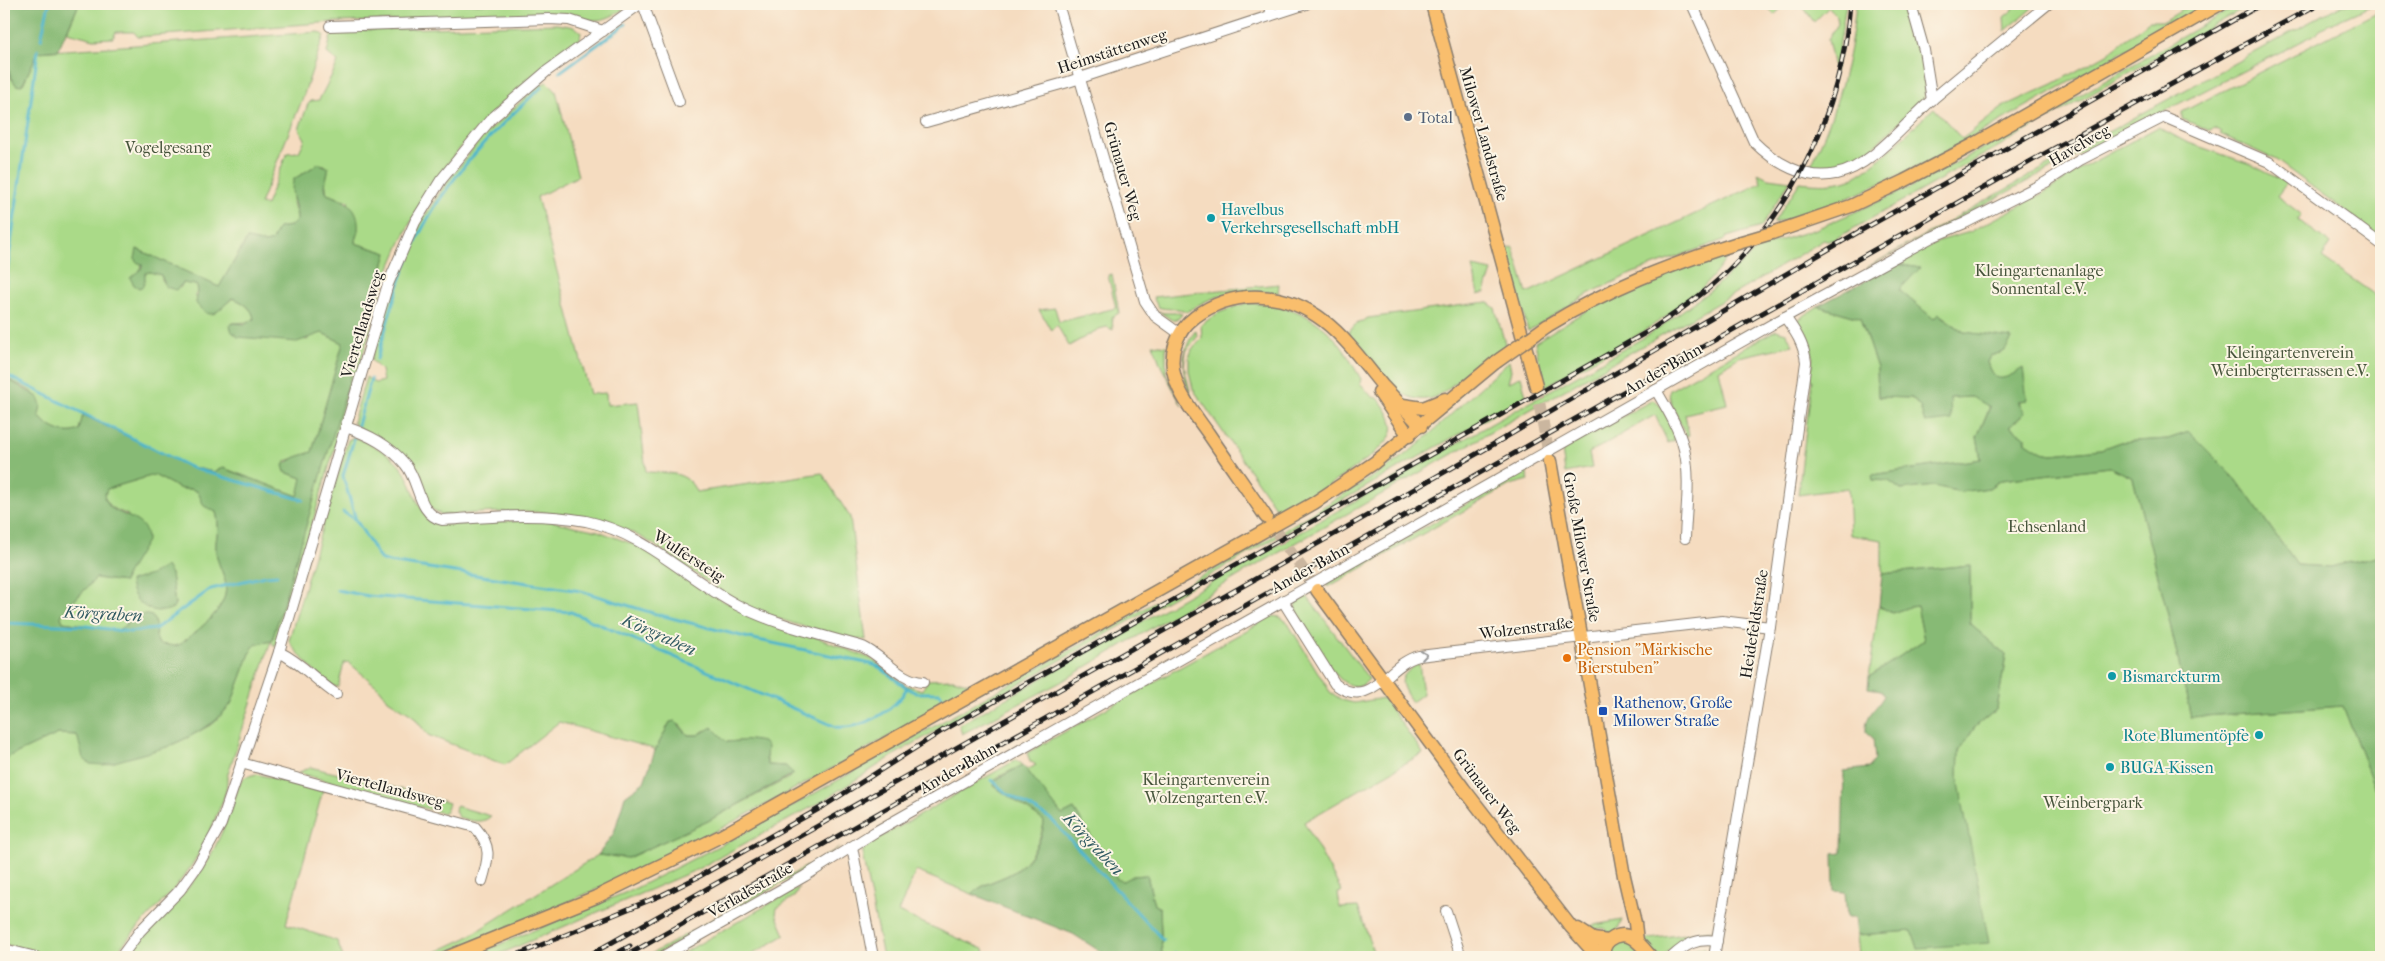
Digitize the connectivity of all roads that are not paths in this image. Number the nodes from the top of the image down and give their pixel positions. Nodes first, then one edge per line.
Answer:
1 (641, 4) edge
2 (1058, 4) edge
3 (1267, 4) edge
4 (1306, 4) edge
5 (1432, 4) edge
6 (1692, 4) edge
7 (1911, 4) edge
8 (2048, 4) edge
9 (2220, 4) edge
10 (1273, 14) junction
11 (330, 26) dead end
12 (603, 31) junction
13 (1079, 78) junction
14 (1932, 100) junction
15 (679, 102) dead end
16 (926, 122) dead end
17 (2381, 244) edge
18 (1785, 317) junction
19 (1180, 334) junction
20 (1349, 346) junction
21 (1536, 386) tunnel mouth
22 (1656, 390) junction
23 (1456, 394) junction
24 (1402, 405) junction
25 (1420, 426) junction
26 (346, 427) junction
27 (1409, 436) junction
28 (1550, 461) tunnel mouth
29 (1266, 517) tunnel mouth
30 (1685, 538) dead end
31 (1317, 590) tunnel mouth
32 (1283, 601) junction
33 (1770, 627) junction
34 (1582, 636) junction
35 (279, 652) junction
36 (1384, 680) junction
37 (923, 682) dead end
38 (336, 694) dead end
39 (241, 763) junction
40 (852, 848) junction
41 (1624, 876) junction
42 (482, 881) dead end
43 (1446, 911) dead end
44 (1566, 920) junction
45 (1622, 934) junction
46 (1608, 941) junction
47 (1637, 941) junction
48 (1717, 941) junction
49 (4, 948) edge
50 (1603, 956) edge
51 (36, 957) edge
52 (120, 957) edge
53 (448, 957) edge
54 (662, 957) edge
55 (873, 957) edge
56 (1461, 957) edge
57 (1652, 957) edge
58 (1672, 957) edge
59 (1714, 957) edge

1 - 12 street, Viertellandsweg
1 - 15 street
2 - 13 street, Grünauer Weg
3 - 10 street
4 - 10 street, Heimstättenweg
5 - 21 main road, Milower Landstraße
6 - 14 street
7 - 14 street
8 - 14 street
9 - 23 main road, bridge
10 - 13 street, Heimstättenweg
11 - 12 street
12 - 26 street, Viertellandsweg
13 - 16 street, Heimstättenweg
13 - 19 street, Grünauer Weg
17 - 18 street, Havelweg
18 - 22 street, An der Bahn
18 - 33 street, Heidefeldstraße
19 - 20 main road
19 - 29 main road
20 - 24 main road
20 - 27 main road
22 - 30 street
22 - 32 street, An der Bahn
23 - 24 main road
23 - 25 main road
24 - 25 main road
25 - 27 main road
26 - 35 street, Viertellandsweg
26 - 37 street, Wulfersteig
27 - 53 main road
28 - 34 main road, Große Milower Straße
31 - 36 main road, Grünauer Weg
32 - 36 street
32 - 40 street, An der Bahn
33 - 34 street, Wolzenstraße
33 - 48 street, Heidefeldstraße
36 -> 34 street, Wolzenstraße
34 - 41 main road, Große Milower Straße
35 - 38 street
35 - 39 street, Viertellandsweg
36 - 44 main road, Grünauer Weg
39 - 42 street, Viertellandsweg
39 - 52 street, Viertellandsweg
40 - 54 street, Verladestraße
40 - 55 street
41 - 45 main road, Große Milower Straße
41 - 47 main road, Große Milower Straße
43 - 56 street
44 - 46 main road, Grünauer Weg
44 - 50 main road, Grünauer Weg
45 - 46 main road
45 - 47 main road
46 - 50 main road
47 - 57 main road
48 - 58 street
48 - 59 street, Heidefeldstraße
49 - 51 street

